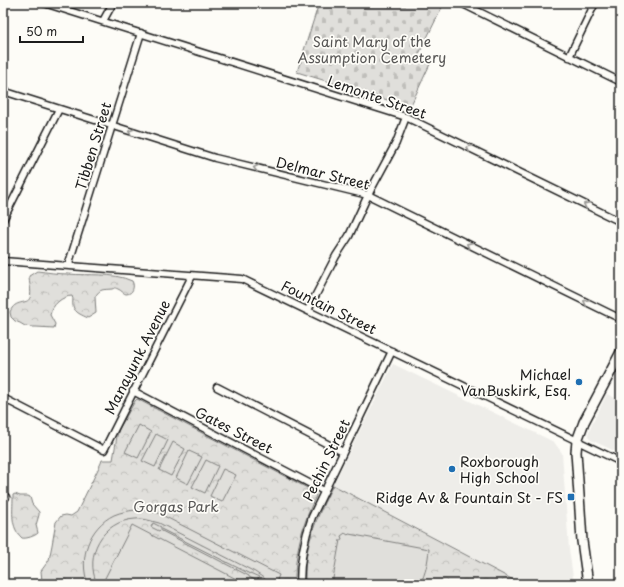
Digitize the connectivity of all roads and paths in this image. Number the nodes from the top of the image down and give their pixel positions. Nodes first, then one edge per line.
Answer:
1 (44, 3) edge
2 (112, 3) edge
3 (463, 3) edge
4 (595, 3) edge
5 (103, 22) junction
6 (141, 33) junction
7 (569, 57) junction
8 (621, 82) edge
9 (3, 91) edge
10 (59, 109) junction
11 (406, 117) junction
12 (112, 126) junction
13 (368, 195) junction
14 (3, 220) edge
15 (621, 222) edge
16 (3, 261) edge
17 (68, 266) junction
18 (192, 276) junction
19 (308, 310) junction
20 (621, 319) edge
21 (392, 351) junction
22 (621, 352) edge
23 (218, 387) dead end
24 (133, 391) junction
25 (3, 398) edge
26 (577, 441) junction
27 (343, 452) junction
28 (621, 462) edge
29 (324, 491) junction
30 (300, 584) edge
31 (588, 584) edge

1 - 5 street, Lemonte Street
2 - 5 street
3 - 7 street
4 - 7 street
5 - 6 street, Lemonte Street
6 - 11 street, Lemonte Street
6 - 12 street, Tibben Street
7 - 8 street
9 - 10 street, Delmar Street
10 - 12 street, Delmar Street
10 - 14 street
11 - 13 street
15 -> 11 street, Lemonte Street
13 -> 12 street, Delmar Street
12 - 17 street, Tibben Street
13 - 19 street
20 -> 13 street, Delmar Street
16 - 17 street, Fountain Street
17 - 18 street, Fountain Street
18 - 19 street, Fountain Street
18 - 24 street, Manayunk Avenue
19 - 21 street, Fountain Street
21 - 26 street, Fountain Street
21 - 27 street, Pechin Street
22 - 26 main road
23 - 27 street
24 - 25 street, Manayunk Avenue
24 - 29 street, Gates Street
26 - 28 street, Fountain Street
26 - 31 main road
27 - 29 street, Pechin Street
29 - 30 street, Pechin Street

